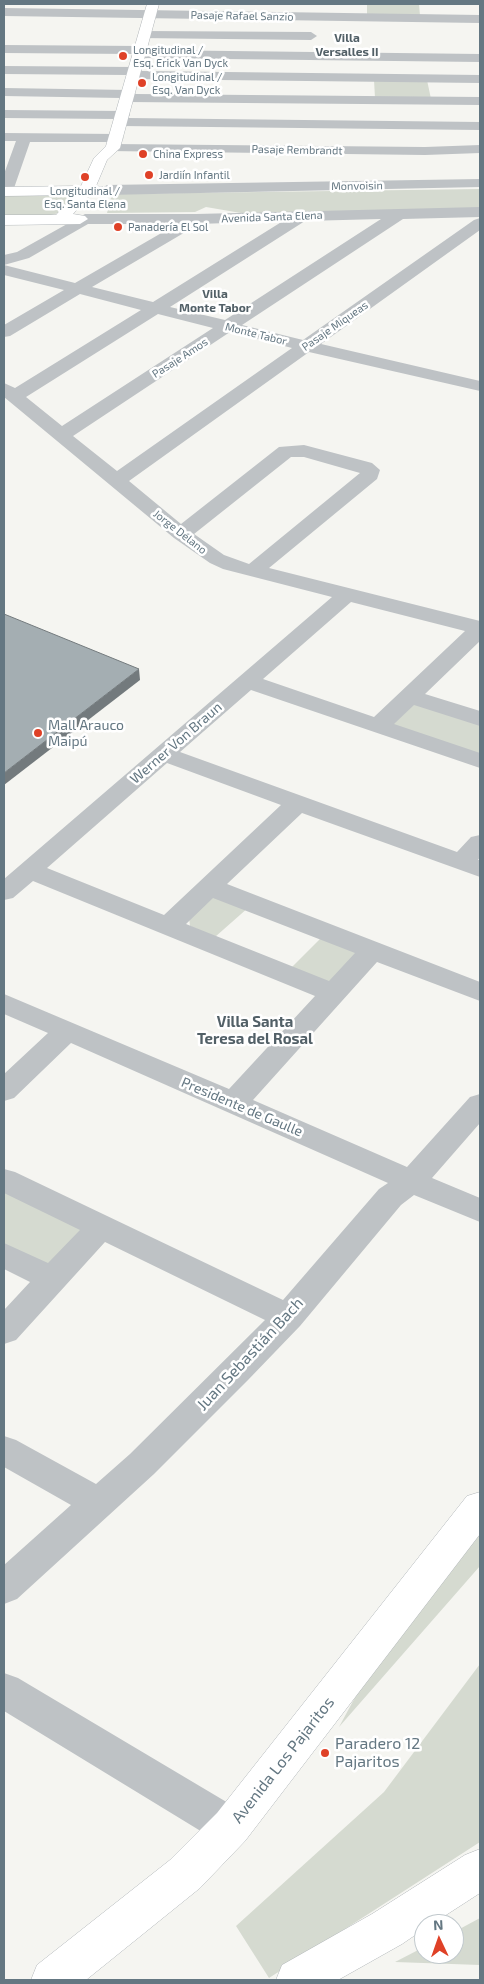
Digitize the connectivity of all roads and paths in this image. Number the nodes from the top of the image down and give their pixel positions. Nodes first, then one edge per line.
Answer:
1 (427, 4) edge
2 (151, 9) edge
3 (4, 12) edge
4 (480, 19) edge
5 (430, 23) junction
6 (130, 32) dead end
7 (145, 33) junction
8 (325, 36) dead end
9 (4, 49) edge
10 (140, 52) junction
11 (434, 52) junction
12 (480, 58) edge
13 (4, 70) edge
14 (134, 73) junction
15 (437, 79) junction
16 (480, 79) edge
17 (4, 92) edge
18 (128, 96) junction
19 (440, 101) junction
20 (480, 101) edge
21 (4, 114) edge
22 (122, 118) junction
23 (443, 126) junction
24 (480, 126) edge
25 (4, 137) edge
26 (25, 138) junction
27 (115, 143) junction
28 (480, 149) edge
29 (446, 150) junction
30 (111, 178) junction
31 (450, 184) junction
32 (480, 184) edge
33 (190, 188) junction
34 (233, 188) junction
35 (86, 190) junction
36 (4, 191) edge
37 (216, 203) junction
38 (480, 212) edge
39 (399, 214) junction
40 (304, 215) junction
41 (287, 216) junction
42 (85, 218) junction
43 (163, 218) junction
44 (61, 219) junction
45 (196, 219) junction
46 (4, 220) edge
47 (480, 223) edge
48 (4, 263) edge
49 (77, 289) junction
50 (154, 308) junction
51 (228, 327) junction
52 (4, 332) edge
53 (306, 346) junction
54 (480, 386) edge
55 (9, 392) edge
56 (60, 436) junction
57 (116, 481) junction
58 (181, 534) junction
59 (253, 570) junction
60 (348, 594) junction
61 (480, 629) edge
62 (247, 681) junction
63 (410, 696) junction
64 (480, 719) edge
65 (378, 726) junction
66 (163, 754) junction
67 (480, 762) edge
68 (298, 803) junction
69 (480, 842) edge
70 (471, 865) edge
71 (29, 870) junction
72 (210, 887) junction
73 (4, 892) edge
74 (168, 926) junction
75 (373, 950) junction
76 (480, 992) edge
77 (334, 993) junction
78 (4, 1003) edge
79 (67, 1031) junction
80 (4, 1091) edge
81 (233, 1103) junction
82 (480, 1104) edge
83 (4, 1180) edge
84 (412, 1181) junction
85 (480, 1210) edge
86 (101, 1226) junction
87 (4, 1255) edge
88 (52, 1279) junction
89 (288, 1317) junction
90 (4, 1331) edge
91 (4, 1450) edge
92 (98, 1503) junction
93 (480, 1507) edge
94 (4, 1588) edge
95 (4, 1690) edge
96 (230, 1828) junction
97 (480, 1869) edge
98 (52, 1980) edge
99 (297, 1980) edge

1 - 5 street
2 - 3 street, Pasaje Rafael Sanzio
2 - 5 street, Pasaje Rafael Sanzio
2 - 7 main road
4 - 5 street, Pasaje Rafael Sanzio
6 - 7 street
7 - 8 street
7 - 10 main road
9 - 10 street
10 - 11 street
10 - 14 main road
11 - 12 street
11 - 15 street
13 - 14 street
14 - 15 street
14 - 18 main road
15 - 16 street
15 - 19 street
17 - 18 street
18 - 19 street
18 - 22 main road
19 - 20 street
19 - 23 street
21 - 22 street
22 - 23 street
22 - 27 main road
23 - 24 street
23 - 29 street
25 - 26 street, Pasaje Rembrandt
26 - 27 street, Pasaje Rembrandt
26 - 36 street
27 - 29 street, Pasaje Rembrandt
27 - 30 main road
27 - 35 main road
28 - 29 street, Pasaje Rembrandt
29 - 31 street
30 - 33 street
30 - 35 main road
30 - 42 main road
31 - 32 street, Monvoisin
31 - 34 street, Monvoisin
33 - 34 street
33 - 37 street
34 - 37 street
35 - 36 main road
35 - 44 main road
37 - 41 street
37 - 43 street
38 - 39 street, Avenida Santa Elena
39 - 40 street, Avenida Santa Elena
39 - 51 street, Pasaje Amos
40 - 41 street, Avenida Santa Elena
40 - 50 street
41 - 45 street, Avenida Santa Elena
42 - 43 street, Avenida Santa Elena
42 - 44 main road, Avenida Santa Elena
42 - 48 street
43 - 45 street, Avenida Santa Elena
44 - 46 main road, Avenida Santa Elena
44 - 48 street
45 - 49 street
47 - 53 street, Pasaje Miqueas
48 - 49 street, Monte Tabor
49 - 50 street, Monte Tabor
49 - 52 street
50 - 51 street, Monte Tabor
50 - 55 street
51 - 53 street, Monte Tabor
51 - 56 street, Pasaje Amos
53 - 54 street, Monte Tabor
53 - 57 street, Pasaje Miqueas
55 - 56 street, Jorge Délano
56 - 57 street, Jorge Délano
57 - 58 street, Jorge Délano
58 - 59 street, Jorge Délano
58 - 59 street
59 - 60 street, Jorge Délano
60 - 61 street, Jorge Délano
60 - 62 street, Werner Von Braun
61 - 63 street
62 - 65 street
62 - 66 street, Werner Von Braun
63 - 64 street
63 - 65 street
65 - 67 street
66 - 68 street
66 - 71 street, Werner Von Braun
68 - 70 street
68 - 72 street
69 - 70 street
71 - 73 street, Werner Von Braun
71 - 74 street
72 - 74 street
72 - 75 street
74 - 77 street
75 - 76 street
75 - 77 street
77 - 81 street
78 - 79 street, Presidente de Gaulle
79 - 80 street
79 - 81 street, Presidente de Gaulle
81 - 84 street, Presidente de Gaulle
82 - 84 street, Juan Sebastián Bach
83 - 86 street
84 - 85 street, Presidente de Gaulle
84 - 89 street, Juan Sebastián Bach
86 - 88 street
86 - 89 street
87 - 88 street
88 - 90 street
89 - 92 street, Juan Sebastián Bach
91 - 92 street
92 - 94 street, Juan Sebastián Bach
93 - 96 main road, Avenida Los Pajaritos
95 - 96 street
96 - 98 main road, Avenida Los Pajaritos
97 - 99 main road

